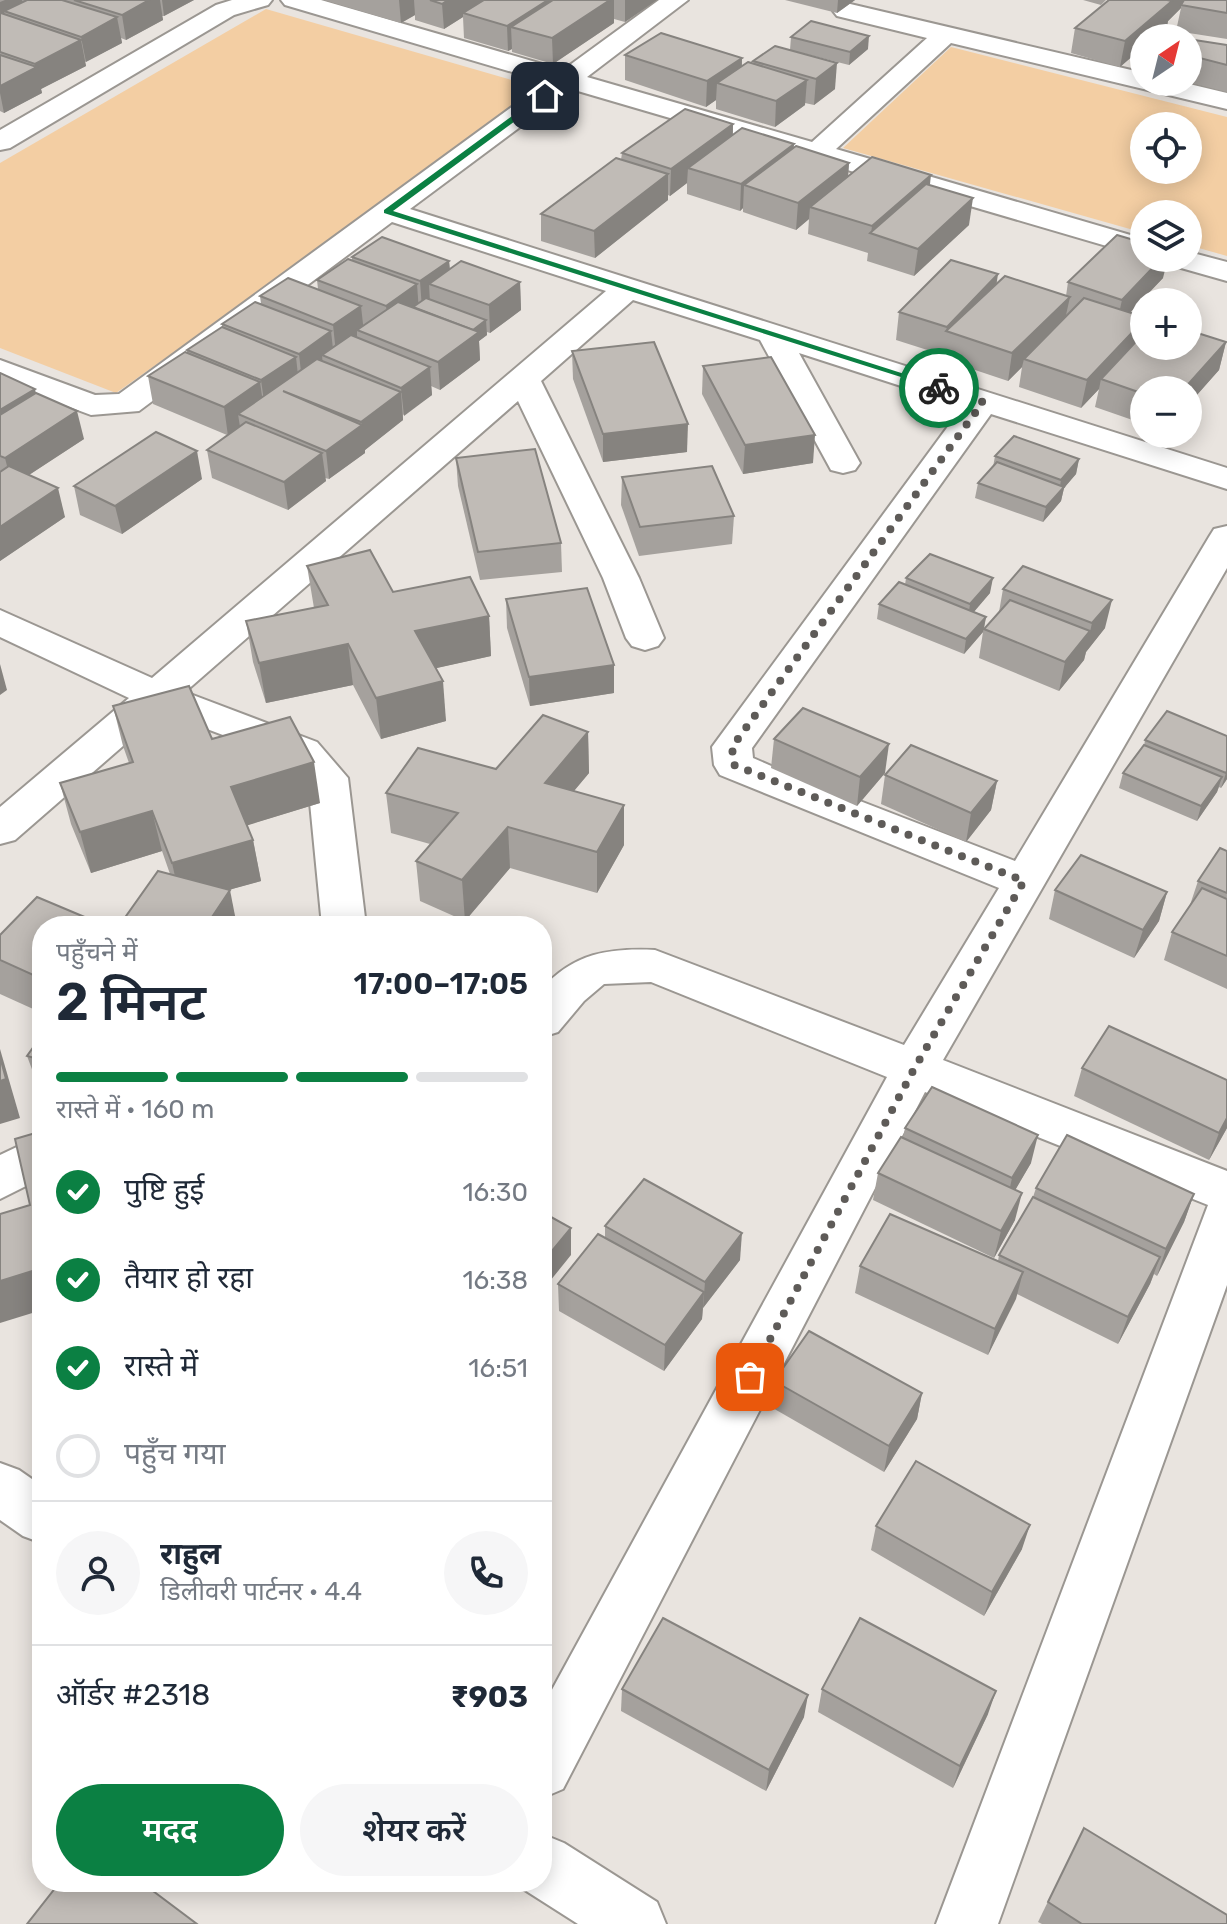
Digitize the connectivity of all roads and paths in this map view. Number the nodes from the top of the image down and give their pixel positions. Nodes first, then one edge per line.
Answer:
1 (259, 0) edge
2 (294, 0) edge
3 (675, 0) edge
4 (846, 11) dead end
5 (945, 35) junction
6 (1130, 78) edge
7 (566, 80) junction
8 (1202, 95) edge
9 (1227, 101) edge
10 (0, 142) edge
11 (815, 154) junction
12 (387, 211) junction
13 (1130, 244) edge
14 (1202, 265) edge
15 (1227, 272) edge
16 (627, 289) junction
17 (773, 335) junction
18 (0, 370) edge
19 (523, 378) junction
20 (983, 402) junction
21 (843, 463) dead end
22 (1227, 479) edge
23 (1227, 537) edge
24 (0, 622) edge
25 (645, 638) dead end
26 (156, 695) junction
27 (0, 830) edge
28 (1024, 881) junction
29 (343, 916) edge
30 (552, 1009) edge
31 (914, 1069) junction
32 (32, 1160) edge
33 (0, 1179) edge
34 (1227, 1192) edge
35 (1227, 1217) edge
36 (0, 1488) edge
37 (32, 1511) edge
38 (552, 1749) edge
39 (552, 1871) edge
40 (635, 1924) edge
41 (967, 1924) edge

1 - 10 street
2 - 7 street
3 - 7 street
4 - 5 street
5 - 6 street
5 - 11 street
7 - 11 street
7 - 12 street
8 - 9 street
11 - 13 street
12 - 16 street
12 - 18 street
14 - 15 street
16 - 17 street
16 - 19 street
17 - 20 street
17 - 21 street
19 - 25 street
19 - 26 street
20 - 22 street
20 - 28 street
23 - 28 street
24 - 26 street
26 - 27 street
26 - 29 street
28 - 31 street
30 - 31 street
31 - 34 street
31 - 38 street
32 - 33 street
35 - 41 street
36 - 37 street
39 - 40 street

